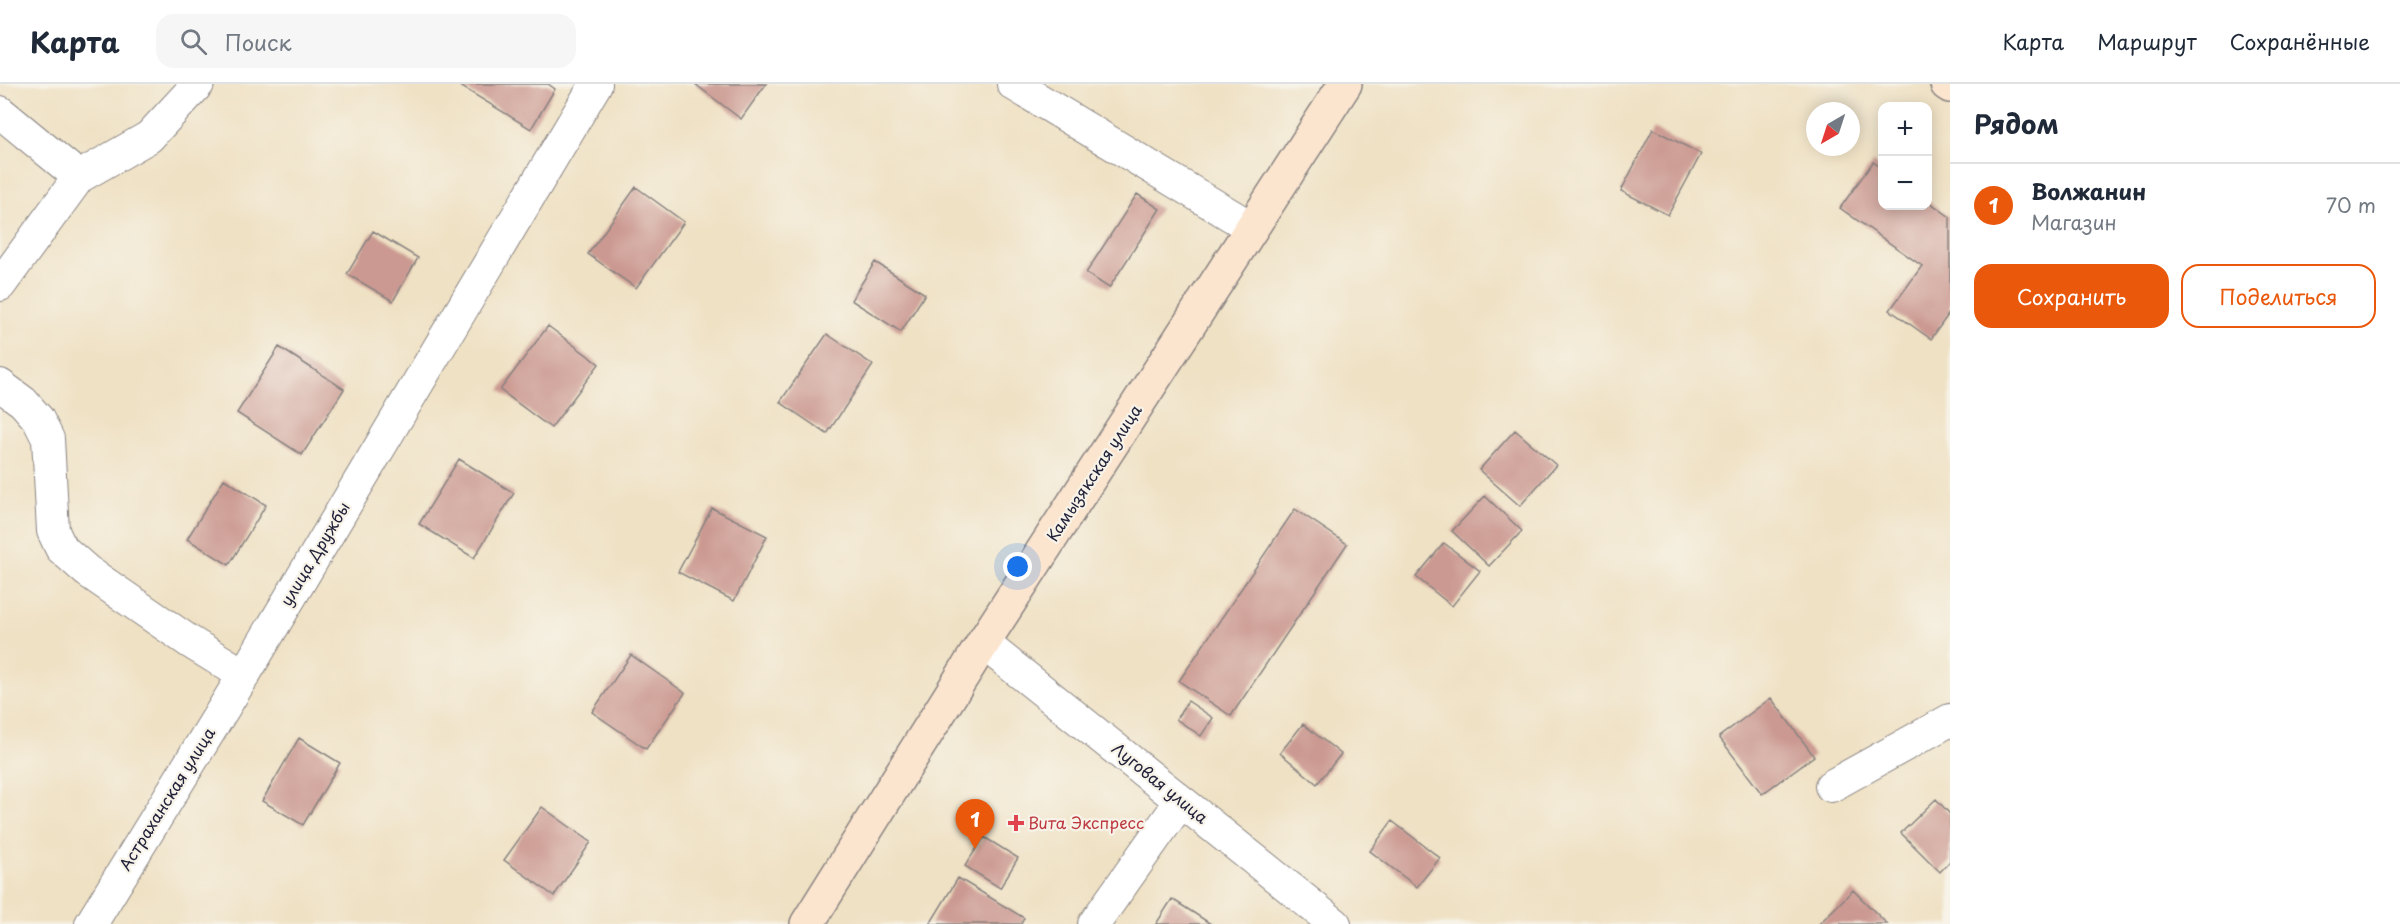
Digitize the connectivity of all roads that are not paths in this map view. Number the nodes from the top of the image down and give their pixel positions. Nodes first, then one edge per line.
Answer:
1 (198, 84) edge
2 (596, 84) edge
3 (1013, 84) edge
4 (1345, 84) edge
5 (0, 112) edge
6 (80, 177) junction
7 (1252, 228) junction
8 (0, 285) edge
9 (0, 385) edge
10 (983, 643) junction
11 (244, 675) junction
12 (1950, 720) edge
13 (1831, 786) dead end
14 (1181, 801) junction
15 (91, 924) edge
16 (807, 924) edge
17 (1094, 924) edge
18 (1335, 924) edge

1 - 6 street
2 - 11 street, улица Дружбы
3 - 7 street
4 - 7 main road, Камызякская улица
5 - 6 street
6 - 8 street
7 - 10 main road, Камызякская улица
9 - 11 street
10 - 14 street, Луговая улица
10 - 16 main road, Камызякская улица
11 - 15 street, Астраханская улица
12 - 13 street
14 - 17 street
14 - 18 street, Луговая улица

